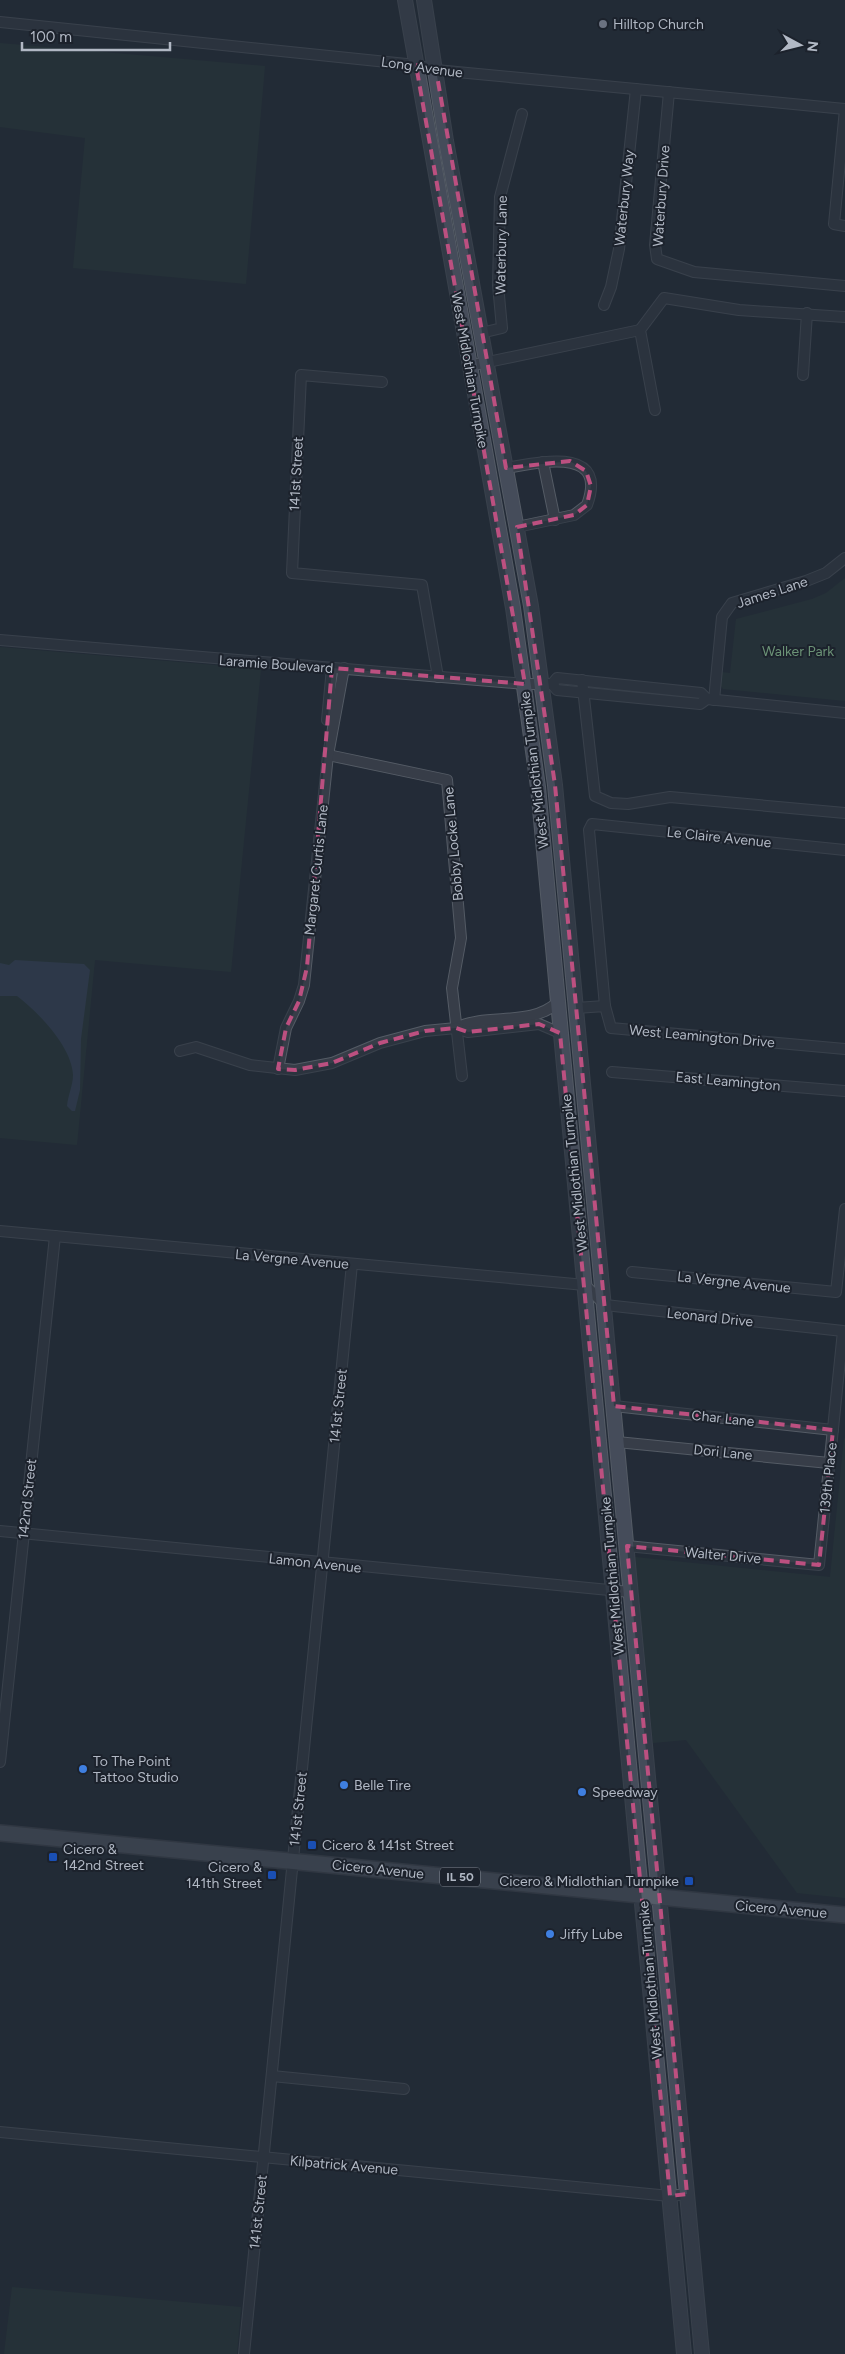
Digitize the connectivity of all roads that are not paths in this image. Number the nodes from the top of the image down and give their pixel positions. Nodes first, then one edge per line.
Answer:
1 (405, 0) edge
2 (424, 0) edge
3 (0, 22) edge
4 (416, 65) junction
5 (436, 70) junction
6 (636, 89) junction
7 (670, 92) junction
8 (845, 109) edge
9 (522, 114) dead end
10 (845, 226) edge
11 (845, 286) edge
12 (604, 305) dead end
13 (808, 314) junction
14 (845, 317) edge
15 (640, 330) junction
16 (481, 333) junction
17 (487, 362) junction
18 (469, 366) junction
19 (803, 375) dead end
20 (382, 382) dead end
21 (655, 410) dead end
22 (543, 462) junction
23 (506, 468) junction
24 (555, 520) junction
25 (517, 527) junction
26 (845, 558) edge
27 (0, 640) edge
28 (332, 668) junction
29 (344, 668) junction
30 (438, 677) junction
31 (582, 680) junction
32 (524, 684) junction
33 (548, 684) junction
34 (583, 691) junction
35 (711, 700) junction
36 (845, 713) edge
37 (328, 755) junction
38 (845, 813) edge
39 (845, 850) edge
40 (558, 1002) junction
41 (605, 1006) junction
42 (576, 1008) junction
43 (559, 1017) junction
44 (456, 1028) junction
45 (560, 1033) junction
46 (845, 1049) edge
47 (180, 1051) dead end
48 (278, 1069) junction
49 (612, 1072) dead end
50 (462, 1076) dead end
51 (845, 1091) edge
52 (845, 1209) edge
53 (0, 1231) edge
54 (55, 1236) junction
55 (352, 1264) junction
56 (632, 1272) dead end
57 (585, 1285) junction
58 (605, 1305) junction
59 (843, 1331) joint
60 (614, 1406) junction
61 (833, 1430) junction
62 (617, 1442) junction
63 (829, 1463) junction
64 (0, 1531) edge
65 (24, 1533) junction
66 (627, 1546) junction
67 (322, 1564) junction
68 (819, 1564) joint
69 (613, 1591) junction
70 (630, 1592) junction
71 (0, 1762) edge
72 (0, 1833) edge
73 (292, 1861) junction
74 (642, 1895) junction
75 (660, 1897) junction
76 (845, 1915) edge
77 (272, 2076) junction
78 (404, 2089) dead end
79 (0, 2132) edge
80 (264, 2157) junction
81 (687, 2194) junction
82 (670, 2196) junction
83 (244, 2354) edge
84 (684, 2354) edge
85 (702, 2354) edge

1 - 4 main road, West Midlothian Turnpike
2 - 5 main road, West Midlothian Turnpike
3 - 4 street, Long Avenue
4 - 5 street, Long Avenue
4 - 18 main road, West Midlothian Turnpike
5 - 6 street, Long Avenue
5 - 16 main road, West Midlothian Turnpike
6 - 7 street, Long Avenue
6 - 12 street, Waterbury Way
7 - 8 street, Long Avenue
7 - 11 street, Waterbury Drive
8 - 10 street
9 - 16 street, Waterbury Lane
13 - 14 street
13 - 15 street
13 - 19 street
15 - 17 street
15 - 21 street
16 - 17 main road, West Midlothian Turnpike
17 - 18 street
17 - 23 main road, West Midlothian Turnpike
18 - 32 main road, West Midlothian Turnpike
20 - 30 street, 141st Street
22 - 23 street
22 - 24 street
22 - 24 street
23 - 25 main road, West Midlothian Turnpike
24 - 25 street
25 - 33 main road, West Midlothian Turnpike
26 - 35 street, James Lane
27 - 28 street, Laramie Boulevard
28 - 29 street, Laramie Boulevard
28 - 37 street
29 - 30 street, Laramie Boulevard
29 - 37 street, Margaret Curtis Lane
30 - 32 street, Laramie Boulevard
31 - 33 street, Laramie Boulevard
31 - 34 street
31 - 35 street, Laramie Boulevard
32 - 33 street, Laramie Boulevard
32 - 40 main road, West Midlothian Turnpike
33 - 34 street, Laramie Boulevard
33 - 42 main road, West Midlothian Turnpike
34 - 35 street, Laramie Boulevard
34 - 38 street
35 - 36 street, Laramie Boulevard
37 - 44 street, Bobby Locke Lane
37 - 48 street, Margaret Curtis Lane
39 - 41 street, Le Claire Avenue
40 - 43 main road, West Midlothian Turnpike
40 - 44 street
41 - 42 street
41 - 46 street, West Leamington Drive
42 - 43 main road
42 - 58 main road, West Midlothian Turnpike
43 - 45 main road, West Midlothian Turnpike
44 - 45 street
44 - 48 street
44 - 50 street
45 - 57 main road, West Midlothian Turnpike
47 - 48 street
49 - 51 street, East Leamington
52 - 56 street, La Vergne Avenue
53 - 54 street, La Vergne Avenue
54 - 55 street, La Vergne Avenue
54 - 65 street, 142nd Street
55 - 57 street, La Vergne Avenue
55 - 67 street, 141st Street
57 - 58 street
57 - 69 main road, West Midlothian Turnpike
58 - 59 street, Leonard Drive
58 - 60 main road, West Midlothian Turnpike
59 - 61 street, 139th Place
60 - 61 street, Char Lane
60 - 62 main road, West Midlothian Turnpike
61 - 63 street, 139th Place
62 - 63 street, Dori Lane
62 - 66 main road, West Midlothian Turnpike
63 - 68 street, 139th Place
64 - 65 street, Lamon Avenue
65 - 67 street, Lamon Avenue
65 - 71 street, 142nd Street
66 - 68 street, Walter Drive
66 - 70 main road, West Midlothian Turnpike
67 - 69 street, Lamon Avenue
67 - 73 street, 141st Street
69 - 70 street, Lamon Avenue
69 - 74 main road, West Midlothian Turnpike
70 - 75 main road, West Midlothian Turnpike
72 - 73 main road, Cicero Avenue / IL 50
73 - 74 main road, Cicero Avenue / IL 50
73 - 77 street, 141st Street
74 - 75 main road, Cicero Avenue / IL 50
74 - 82 main road, West Midlothian Turnpike
75 - 76 main road, Cicero Avenue / IL 50
75 - 81 main road, West Midlothian Turnpike
77 - 78 street
77 - 80 street, 141st Street
79 - 80 street, Kilpatrick Avenue
80 - 82 street, Kilpatrick Avenue
80 - 83 street, 141st Street
81 - 82 street, Kilpatrick Avenue
81 - 85 main road, West Midlothian Turnpike
82 - 84 main road, West Midlothian Turnpike

